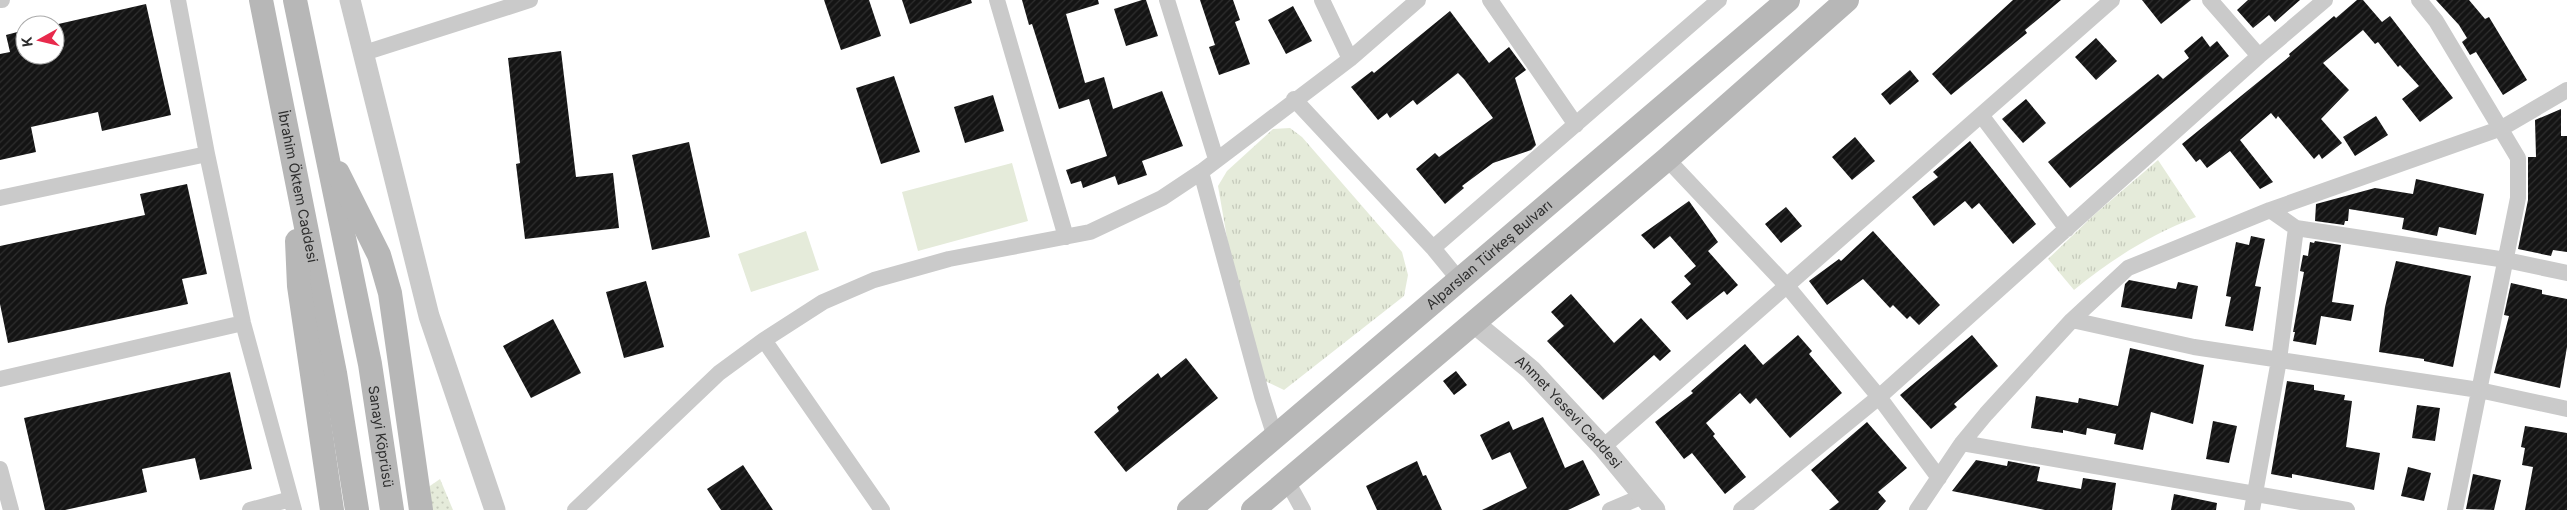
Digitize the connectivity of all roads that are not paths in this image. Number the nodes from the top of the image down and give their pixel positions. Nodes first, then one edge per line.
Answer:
1 (178, 0) edge
2 (261, 0) edge
3 (295, 0) edge
4 (350, 0) edge
5 (997, 0) edge
6 (1167, 0) edge
7 (1322, 0) edge
8 (1418, 0) edge
9 (1490, 0) edge
10 (1788, 0) edge
11 (1847, 0) edge
12 (2112, 0) edge
13 (2210, 0) edge
14 (2325, 0) edge
15 (2419, 0) edge
16 (521, 1) edge
17 (1715, 2) edge
18 (364, 53) junction
19 (2259, 56) junction
20 (1350, 59) junction
21 (2567, 90) edge
22 (1294, 99) junction
23 (1981, 116) junction
24 (1576, 125) junction
25 (2502, 128) junction
26 (325, 148) junction
27 (207, 154) junction
28 (293, 159) junction
29 (1216, 159) junction
30 (1667, 159) junction
31 (1200, 172) junction
32 (0, 198) edge
33 (2270, 210) junction
34 (2296, 228) junction
35 (2067, 229) junction
36 (1066, 237) junction
37 (1433, 248) junction
38 (2506, 260) junction
39 (2567, 273) edge
40 (1460, 281) junction
41 (1787, 286) junction
42 (2072, 320) junction
43 (243, 323) junction
44 (1474, 323) junction
45 (764, 340) junction
46 (2279, 360) junction
47 (0, 379) edge
48 (2479, 390) junction
49 (1879, 397) junction
50 (2567, 409) edge
51 (1275, 437) junction
52 (1962, 443) junction
53 (1603, 447) junction
54 (0, 469) edge
55 (1940, 478) junction
56 (1287, 481) junction
57 (2253, 502) edge
58 (1649, 503) edge
59 (293, 505) edge
60 (11, 510) edge
61 (250, 510) edge
62 (332, 510) edge
63 (357, 510) edge
64 (392, 510) edge
65 (421, 510) edge
66 (495, 510) edge
67 (575, 510) edge
68 (882, 510) edge
69 (1189, 510) edge
70 (1253, 510) edge
71 (1303, 510) edge
72 (1610, 510) edge
73 (1742, 510) edge
74 (1917, 510) edge
75 (2347, 510) edge
76 (2455, 510) edge

1 - 27 street
2 - 28 main road, İbrahim Öktem Caddesi
3 - 26 main road
4 - 18 street
5 - 36 street
6 - 29 street
7 - 20 street
8 - 20 street
9 - 24 street
10 - 40 main road, Alparslan Türkeş Bulvarı
11 - 30 main road
12 - 23 street
13 - 19 street
14 - 19 street
15 - 25 street
16 - 18 street
17 - 24 street
18 - 66 street
19 - 35 street
20 - 22 street
21 - 25 street
22 - 29 street
22 - 37 street
23 - 35 street
23 - 41 street
24 - 37 street
25 - 33 street
25 - 38 street
26 - 64 main road, Sanayi Köprüsü
26 - 65 main road
27 - 32 street
27 - 43 street
28 - 62 main road
28 - 63 main road, İbrahim Öktem Caddesi
29 - 31 street
30 - 41 street
30 - 44 main road
31 - 36 street
31 - 51 street
33 - 34 street
33 - 42 street
34 - 38 street
34 - 46 street
35 - 49 street
36 - 45 street
37 - 40 street
38 - 39 street
38 - 48 street
40 - 51 main road, Alparslan Türkeş Bulvarı
41 - 49 street
41 - 53 street
42 - 46 street
42 - 52 street
43 - 47 street
43 - 59 street
44 - 53 street, Ahmet Yesevi Caddesi
44 - 56 main road
45 - 67 street
45 - 68 street
46 - 48 street
46 - 57 street
48 - 50 street
48 - 76 street
49 - 55 street
49 - 73 street
51 - 69 main road, Alparslan Türkeş Bulvarı
52 - 55 street
52 - 57 street
53 - 58 street, Ahmet Yesevi Caddesi
54 - 60 street
55 - 74 street
56 - 70 main road
56 - 71 street
57 - 75 street
58 - 72 street
59 - 61 street

